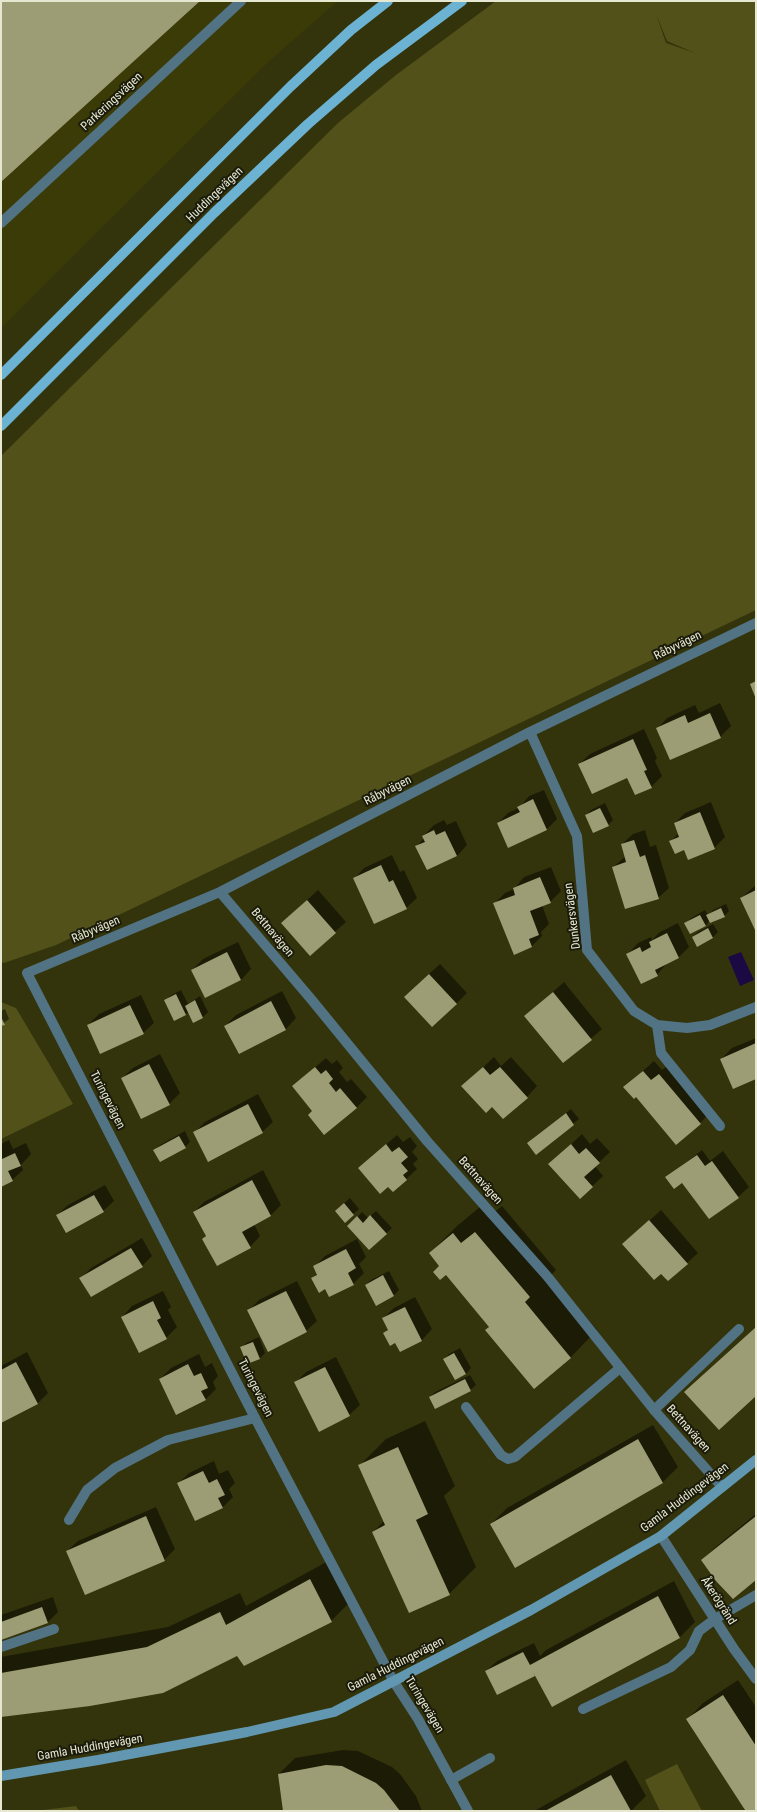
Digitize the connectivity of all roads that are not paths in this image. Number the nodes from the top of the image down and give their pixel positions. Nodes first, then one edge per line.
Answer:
1 (241, 1) edge
2 (388, 1) edge
3 (462, 1) edge
4 (1, 223) edge
5 (1, 375) edge
6 (1, 426) edge
7 (756, 622) edge
8 (530, 732) junction
9 (220, 892) junction
10 (27, 973) joint
11 (756, 1007) edge
12 (657, 1025) junction
13 (720, 1126) dead end
14 (739, 1329) dead end
15 (620, 1368) junction
16 (466, 1407) dead end
17 (654, 1410) junction
18 (255, 1418) junction
19 (756, 1460) edge
20 (722, 1487) junction
21 (69, 1520) dead end
22 (661, 1536) junction
23 (756, 1595) edge
24 (715, 1619) junction
25 (54, 1629) dead end
26 (1, 1647) edge
27 (756, 1679) edge
28 (394, 1682) junction
29 (583, 1709) dead end
30 (490, 1758) dead end
31 (1, 1776) edge
32 (451, 1780) junction
33 (468, 1811) edge

1 - 4 street, Parkeringsvägen
2 - 5 main road, Huddingevägen
3 - 6 main road, Huddingevägen
7 - 8 street, Råbyvägen
8 - 9 street, Råbyvägen
8 - 12 street, Dunkersvägen
9 - 10 street, Råbyvägen
9 - 15 street, Bettnavägen
10 - 18 street, Turingevägen
11 - 12 street, Dunkersvägen
12 - 13 street
14 - 17 street
15 - 16 street
15 - 17 street, Bettnavägen
17 - 20 street, Bettnavägen
18 - 21 street
18 - 28 street, Turingevägen
19 - 20 street, Gamla Huddingevägen
20 - 22 street, Gamla Huddingevägen
22 - 24 street, Åkerögränd
22 - 28 street, Gamla Huddingevägen
23 - 24 street
24 - 27 street, Åkerögränd
24 - 29 street
25 - 26 street
28 - 31 street, Gamla Huddingevägen
28 - 32 street, Turingevägen
30 - 32 street
32 - 33 street, Turingevägen

